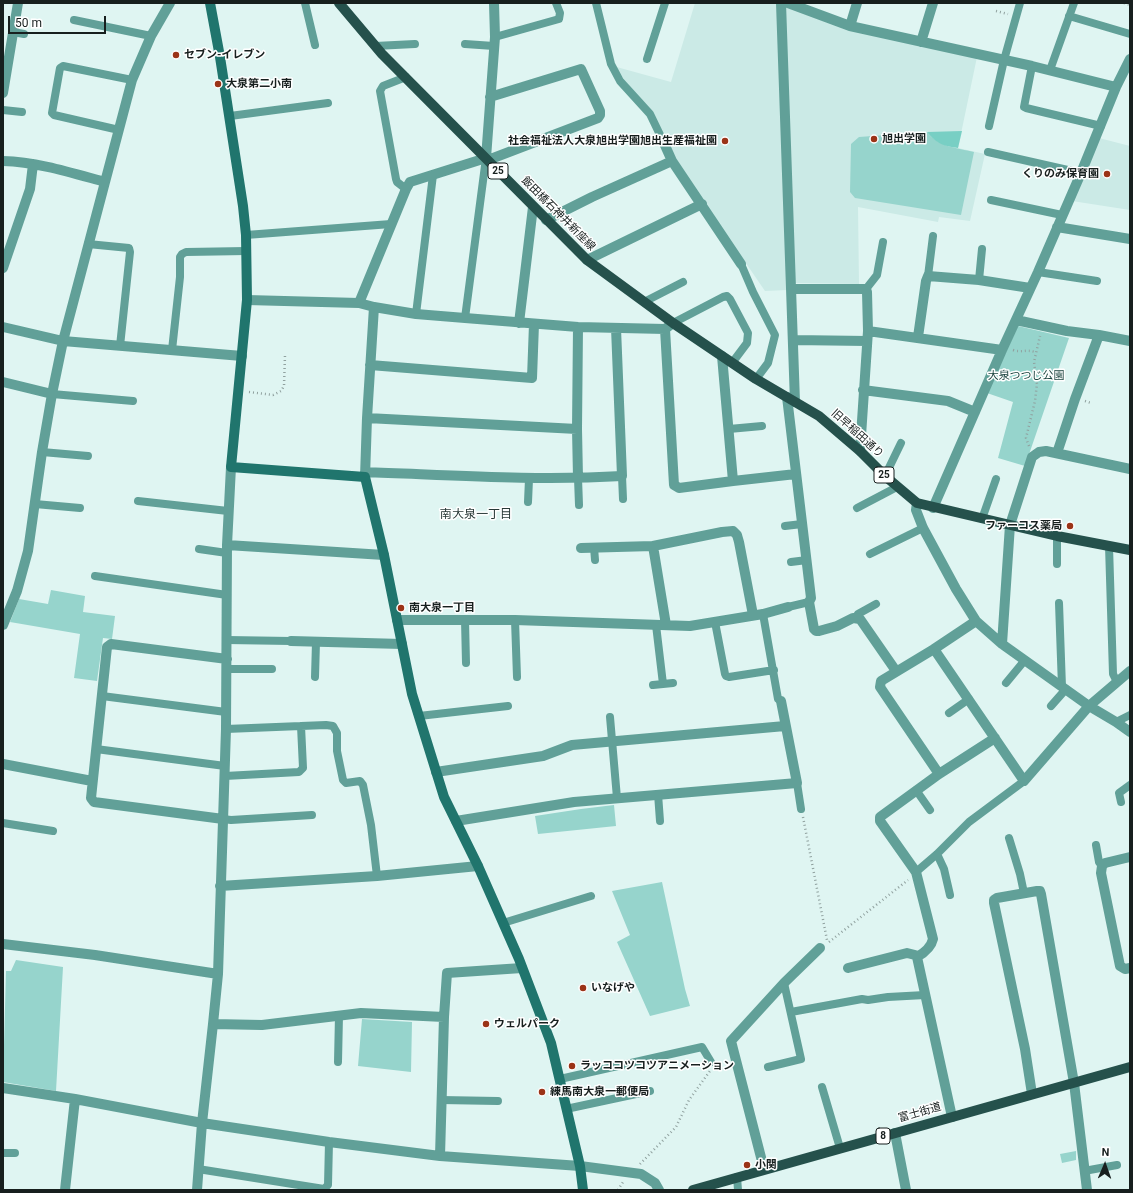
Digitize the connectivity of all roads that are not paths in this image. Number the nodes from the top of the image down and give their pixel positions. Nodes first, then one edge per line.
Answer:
1 (18, 3) edge
2 (170, 3) edge
3 (210, 3) edge
4 (306, 3) edge
5 (339, 3) edge
6 (494, 3) edge
7 (556, 3) edge
8 (596, 3) edge
9 (665, 3) edge
10 (781, 3) edge
11 (788, 3) edge
12 (856, 3) edge
13 (933, 3) edge
14 (1020, 3) edge
15 (1074, 3) edge
16 (1069, 16) junction
17 (74, 20) dead end
18 (850, 26) junction
19 (1130, 34) edge
20 (151, 36) junction
21 (495, 42) junction
22 (921, 42) junction
23 (415, 44) dead end
24 (465, 44) dead end
25 (315, 46) dead end
26 (375, 46) junction
27 (647, 59) dead end
28 (1004, 60) junction
29 (1129, 63) edge
30 (1032, 66) junction
31 (1050, 70) junction
32 (406, 77) junction
33 (132, 80) junction
34 (1116, 87) junction
35 (3, 93) edge
36 (490, 97) junction
37 (328, 103) dead end
38 (3, 110) edge
39 (22, 112) dead end
40 (230, 116) junction
41 (989, 126) dead end
42 (1101, 126) junction
43 (119, 130) junction
44 (663, 141) joint
45 (988, 152) dead end
46 (487, 159) junction
47 (3, 161) edge
48 (672, 161) junction
49 (33, 164) junction
50 (1081, 173) junction
51 (433, 174) junction
52 (105, 182) junction
53 (406, 189) junction
54 (991, 200) dead end
55 (702, 204) junction
56 (533, 207) junction
57 (1062, 216) junction
58 (546, 220) junction
59 (391, 224) junction
60 (1058, 227) junction
61 (246, 235) junction
62 (933, 236) dead end
63 (1130, 239) edge
64 (883, 242) dead end
65 (88, 244) junction
66 (982, 249) dead end
67 (246, 251) junction
68 (587, 260) junction
69 (741, 264) joint
70 (3, 268) edge
71 (1038, 272) junction
72 (928, 276) junction
73 (979, 280) junction
74 (1098, 281) dead end
75 (683, 282) dead end
76 (791, 288) junction
77 (1030, 288) junction
78 (866, 289) junction
79 (247, 300) junction
80 (644, 302) junction
81 (359, 303) junction
82 (374, 307) junction
83 (416, 314) junction
84 (465, 318) junction
85 (1016, 320) junction
86 (519, 323) junction
87 (673, 323) junction
88 (534, 324) junction
89 (3, 327) edge
90 (578, 327) junction
91 (616, 328) junction
92 (665, 329) junction
93 (1099, 335) junction
94 (867, 336) junction
95 (918, 337) junction
96 (793, 340) junction
97 (63, 341) junction
98 (1130, 341) edge
99 (120, 346) junction
100 (1003, 348) junction
101 (172, 350) junction
102 (242, 356) junction
103 (722, 356) junction
104 (732, 363) junction
105 (370, 365) junction
106 (756, 379) junction
107 (3, 382) edge
108 (864, 390) junction
109 (52, 394) junction
110 (791, 399) junction
111 (133, 401) dead end
112 (975, 412) junction
113 (367, 418) junction
114 (762, 426) dead end
115 (577, 429) junction
116 (729, 429) junction
117 (901, 443) dead end
118 (860, 451) junction
119 (42, 452) junction
120 (1057, 453) junction
121 (88, 456) dead end
122 (231, 467) junction
123 (1130, 469) edge
124 (796, 474) junction
125 (365, 475) junction
126 (622, 476) junction
127 (885, 476) junction
128 (529, 478) junction
129 (578, 478) junction
130 (996, 479) dead end
131 (733, 481) junction
132 (897, 487) junction
133 (623, 500) dead end
134 (138, 501) dead end
135 (528, 502) dead end
136 (917, 503) junction
137 (35, 504) junction
138 (578, 505) dead end
139 (80, 508) dead end
140 (857, 508) dead end
141 (932, 508) junction
142 (228, 511) junction
143 (982, 519) junction
144 (802, 524) junction
145 (1010, 525) junction
146 (785, 526) dead end
147 (923, 528) junction
148 (1057, 536) junction
149 (653, 546) junction
150 (1109, 546) junction
151 (594, 547) junction
152 (581, 548) dead end
153 (199, 549) dead end
154 (227, 549) junction
155 (1130, 550) edge
156 (870, 554) dead end
157 (384, 555) junction
158 (595, 560) dead end
159 (807, 560) junction
160 (791, 562) dead end
161 (1057, 564) dead end
162 (95, 576) dead end
163 (227, 596) junction
164 (809, 602) junction
165 (1059, 603) dead end
166 (876, 604) dead end
167 (788, 607) joint
168 (758, 615) junction
169 (856, 617) junction
170 (397, 620) junction
171 (465, 620) junction
172 (515, 620) junction
173 (976, 621) junction
174 (715, 622) junction
175 (3, 625) edge
176 (661, 625) junction
177 (227, 640) junction
178 (291, 641) joint
179 (316, 642) junction
180 (402, 644) junction
181 (1002, 644) junction
182 (934, 649) junction
183 (227, 659) junction
184 (1025, 660) junction
185 (466, 663) dead end
186 (227, 669) junction
187 (272, 669) dead end
188 (774, 670) junction
189 (896, 671) junction
190 (1130, 671) edge
191 (315, 677) dead end
192 (517, 677) dead end
193 (1117, 682) junction
194 (673, 683) dead end
195 (1006, 683) dead end
196 (663, 684) junction
197 (653, 685) dead end
198 (1064, 688) junction
199 (102, 696) junction
200 (970, 699) junction
201 (781, 701) joint
202 (508, 706) dead end
203 (1052, 706) dead end
204 (1089, 706) junction
205 (226, 712) junction
206 (949, 713) dead end
207 (1130, 715) edge
208 (419, 716) junction
209 (610, 717) dead end
210 (1116, 722) junction
211 (301, 726) junction
212 (785, 726) junction
213 (226, 729) junction
214 (1130, 732) edge
215 (995, 738) junction
216 (612, 742) junction
217 (96, 749) junction
218 (3, 764) edge
219 (225, 766) junction
220 (436, 772) junction
221 (938, 774) junction
222 (225, 776) junction
223 (92, 781) junction
224 (1024, 781) junction
225 (797, 783) junction
226 (1130, 785) edge
227 (916, 790) junction
228 (658, 794) junction
229 (617, 798) junction
230 (1121, 802) dead end
231 (802, 809) road end
232 (930, 810) dead end
233 (312, 815) dead end
234 (223, 819) junction
235 (456, 821) junction
236 (660, 821) dead end
237 (3, 822) edge
238 (53, 831) dead end
239 (1009, 838) dead end
240 (1096, 845) dead end
241 (937, 854) junction
242 (1130, 856) edge
243 (478, 866) junction
244 (1102, 866) junction
245 (916, 872) junction
246 (377, 876) junction
247 (220, 886) junction
248 (1024, 893) junction
249 (950, 895) dead end
250 (591, 896) dead end
251 (503, 924) junction
252 (3, 944) edge
253 (824, 945) road end
254 (917, 957) junction
255 (522, 968) junction
256 (848, 968) dead end
257 (1130, 968) edge
258 (218, 974) junction
259 (784, 983) junction
260 (925, 994) junction
261 (791, 1012) junction
262 (339, 1015) junction
263 (444, 1017) junction
264 (214, 1024) junction
265 (338, 1062) dead end
266 (711, 1065) road end
267 (768, 1067) dead end
268 (1130, 1067) edge
269 (560, 1079) junction
270 (1074, 1083) junction
271 (822, 1087) dead end
272 (3, 1088) edge
273 (650, 1091) dead end
274 (1032, 1094) junction
275 (75, 1099) junction
276 (441, 1100) junction
277 (498, 1101) dead end
278 (566, 1109) junction
279 (952, 1117) junction
280 (202, 1123) junction
281 (895, 1133) junction
282 (329, 1142) junction
283 (840, 1148) junction
284 (3, 1153) edge
285 (15, 1153) dead end
286 (440, 1156) junction
287 (1117, 1165) dead end
288 (580, 1166) junction
289 (198, 1169) junction
290 (764, 1169) junction
291 (1084, 1172) junction
292 (737, 1177) junction
293 (65, 1190) edge
294 (197, 1190) edge
295 (584, 1190) edge
296 (659, 1190) edge
297 (693, 1190) edge
298 (738, 1190) edge
299 (906, 1190) edge
300 (1087, 1190) edge

1 - 35 street
2 - 20 street
3 - 40 street
4 - 25 lane
5 - 26 main road, 飯田橋石神井新座線 / 25
6 - 21 street
7 - 21 lane
8 - 44 lane
9 - 27 lane
10 - 76 street
11 - 18 street
12 - 18 street
13 - 22 street
14 - 28 lane
15 - 16 lane
16 - 19 lane
16 - 31 lane
17 - 20 lane
18 - 22 street
20 - 33 street
21 - 24 lane
21 - 36 street
22 - 28 street
23 - 26 lane
26 - 32 main road, 飯田橋石神井新座線 / 25
28 - 30 street
28 - 41 lane
29 - 34 street
30 - 31 street
30 - 42 lane
31 - 34 street
32 - 46 main road, 飯田橋石神井新座線 / 25
32 - 53 lane
33 - 43 street
33 - 43 lane
34 - 42 street
36 - 46 street
36 - 46 street
37 - 40 lane
38 - 39 lane
40 - 61 street
42 - 50 street
43 - 52 street
44 - 48 street
45 - 50 lane
46 - 51 street
46 - 56 main road, 飯田橋石神井新座線 / 25
46 - 84 lane
47 - 49 street
48 - 55 street
48 - 58 street
49 - 52 street
49 - 70 street
50 - 57 street
51 - 53 street
51 - 83 lane
52 - 65 street
53 - 59 street
54 - 57 lane
55 - 68 street
55 - 69 street
56 - 58 main road, 飯田橋石神井新座線 / 25
56 - 86 street
57 - 60 street
58 - 68 main road, 飯田橋石神井新座線 / 25
59 - 61 lane
59 - 81 street
60 - 63 street
60 - 71 street
61 - 67 street
62 - 72 lane
64 - 78 lane
65 - 97 street
65 - 99 lane
66 - 73 lane
67 - 79 street
67 - 101 lane
68 - 80 main road, 飯田橋石神井新座線 / 25
69 - 106 lane
71 - 74 lane
71 - 77 street
72 - 73 street
72 - 95 street
73 - 77 street
75 - 80 lane
76 - 78 street
76 - 96 street
77 - 85 street
78 - 94 street
79 - 81 street
79 - 102 street
80 - 87 main road, 飯田橋石神井新座線 / 25
81 - 82 street
82 - 83 street
82 - 105 street
83 - 84 street
84 - 86 street
85 - 93 street
85 - 100 street
86 - 88 street
87 - 92 street
87 - 103 main road, 旧早稲田通り / 25
87 - 104 lane
88 - 90 street
88 - 105 street
89 - 97 street
90 - 91 street
90 - 115 street
91 - 92 street
91 - 126 street
92 - 131 street
93 - 98 street
93 - 120 street
94 - 95 street
94 - 96 street
94 - 108 street
95 - 100 street
96 - 110 street
97 - 99 street
97 - 109 street
99 - 101 street
100 - 112 street
101 - 102 street
102 - 122 street
103 - 104 main road, 旧早稲田通り / 25
103 - 116 street
104 - 106 main road, 旧早稲田通り / 25
105 - 113 street
106 - 110 main road, 旧早稲田通り / 25
107 - 109 street
108 - 112 street
108 - 118 street
109 - 111 lane
109 - 119 street
110 - 118 main road, 旧早稲田通り / 25
110 - 124 street
112 - 141 street
113 - 115 street
113 - 125 street
114 - 116 lane
115 - 129 street
116 - 131 street
117 - 127 lane
118 - 127 main road, 旧早稲田通り / 25
119 - 121 lane
119 - 137 street
120 - 123 street
120 - 145 street
122 - 125 street
122 - 142 street
124 - 131 street
124 - 144 street
125 - 128 street
125 - 157 street
126 - 129 street
126 - 133 lane
127 - 132 main road, 旧早稲田通り / 25
128 - 129 street
128 - 135 lane
129 - 138 lane
130 - 143 lane
132 - 136 main road, 旧早稲田通り / 25
132 - 140 lane
134 - 142 lane
136 - 141 main road, 旧早稲田通り / 25
136 - 147 street
137 - 139 lane
137 - 175 street
141 - 143 main road, 旧早稲田通り / 25
142 - 154 street
143 - 145 main road, 旧早稲田通り / 25
144 - 146 lane
144 - 159 street
145 - 148 main road, 旧早稲田通り / 25
145 - 181 street
147 - 156 lane
147 - 173 street
148 - 150 main road, 旧早稲田通り / 25
148 - 161 lane
149 - 151 street
149 - 168 street
149 - 176 street
150 - 155 main road, 旧早稲田通り / 25
150 - 193 lane
151 - 152 street
151 - 158 lane
153 - 154 lane
154 - 157 street
154 - 163 street
157 - 170 street
159 - 160 lane
159 - 164 street
162 - 163 lane
163 - 177 street
164 - 167 lane
164 - 169 street
165 - 198 lane
166 - 169 lane
167 - 168 street
168 - 174 street
168 - 188 lane
169 - 189 street
170 - 171 street
170 - 180 street
171 - 172 street
171 - 185 lane
172 - 176 street
172 - 192 lane
173 - 181 street
173 - 182 street
174 - 176 street
174 - 188 lane
176 - 196 lane
177 - 178 lane
177 - 183 street
178 - 179 street
179 - 180 street
179 - 191 lane
180 - 208 street
181 - 184 street
182 - 189 street
182 - 200 street
183 - 186 street
183 - 199 street
184 - 195 lane
184 - 198 street
186 - 187 lane
186 - 205 street
188 - 201 lane
189 - 221 street
190 - 193 street
193 - 204 street
194 - 196 lane
196 - 197 lane
198 - 203 lane
198 - 204 street
199 - 205 lane
199 - 217 street
200 - 206 lane
200 - 215 street
201 - 212 street
202 - 208 lane
204 - 210 street
204 - 224 street
205 - 213 street
207 - 210 lane
208 - 220 street
209 - 216 lane
210 - 214 street
211 - 213 lane
211 - 222 lane
211 - 246 lane
212 - 216 street
212 - 225 street
213 - 219 street
215 - 221 street
215 - 224 street
216 - 220 street
216 - 229 lane
217 - 219 lane
217 - 223 street
218 - 223 street
219 - 222 street
220 - 235 street
221 - 227 street
222 - 234 street
223 - 234 street
224 - 241 lane
225 - 228 street
225 - 231 lane
226 - 230 lane
227 - 232 lane
227 - 245 street
228 - 229 street
228 - 236 lane
229 - 235 street
233 - 234 lane
234 - 247 street
235 - 243 street
237 - 238 lane
239 - 248 lane
240 - 244 lane
241 - 245 lane
241 - 249 lane
242 - 244 street
243 - 246 street
243 - 251 street
244 - 257 street
245 - 254 street
246 - 247 street
247 - 258 street
248 - 270 street
248 - 274 street
250 - 251 lane
251 - 255 street
252 - 258 street
253 - 259 street
254 - 256 street
254 - 260 street
255 - 263 street
255 - 269 street
258 - 264 street
259 - 261 lane
259 - 290 street
260 - 261 lane
260 - 279 street
261 - 267 lane
262 - 263 street
262 - 264 street
262 - 265 lane
263 - 276 street
264 - 280 street
266 - 269 lane
268 - 270 main road, 富士街道 / 8
269 - 278 street
270 - 274 main road, 富士街道 / 8
270 - 291 street
271 - 283 lane
272 - 275 street
273 - 278 lane
274 - 279 main road, 富士街道 / 8
275 - 280 street
275 - 293 street
276 - 277 lane
276 - 286 street
278 - 288 street
279 - 281 main road, 富士街道 / 8
280 - 282 street
280 - 289 street
281 - 283 main road, 富士街道 / 8
281 - 299 street
282 - 286 street
282 - 289 lane
283 - 290 main road, 富士街道 / 8
284 - 285 lane
286 - 288 street
287 - 291 lane
288 - 295 street
288 - 296 street
289 - 294 street
290 - 292 main road, 富士街道 / 8
291 - 300 street
292 - 297 main road, 富士街道 / 8
292 - 298 lane

